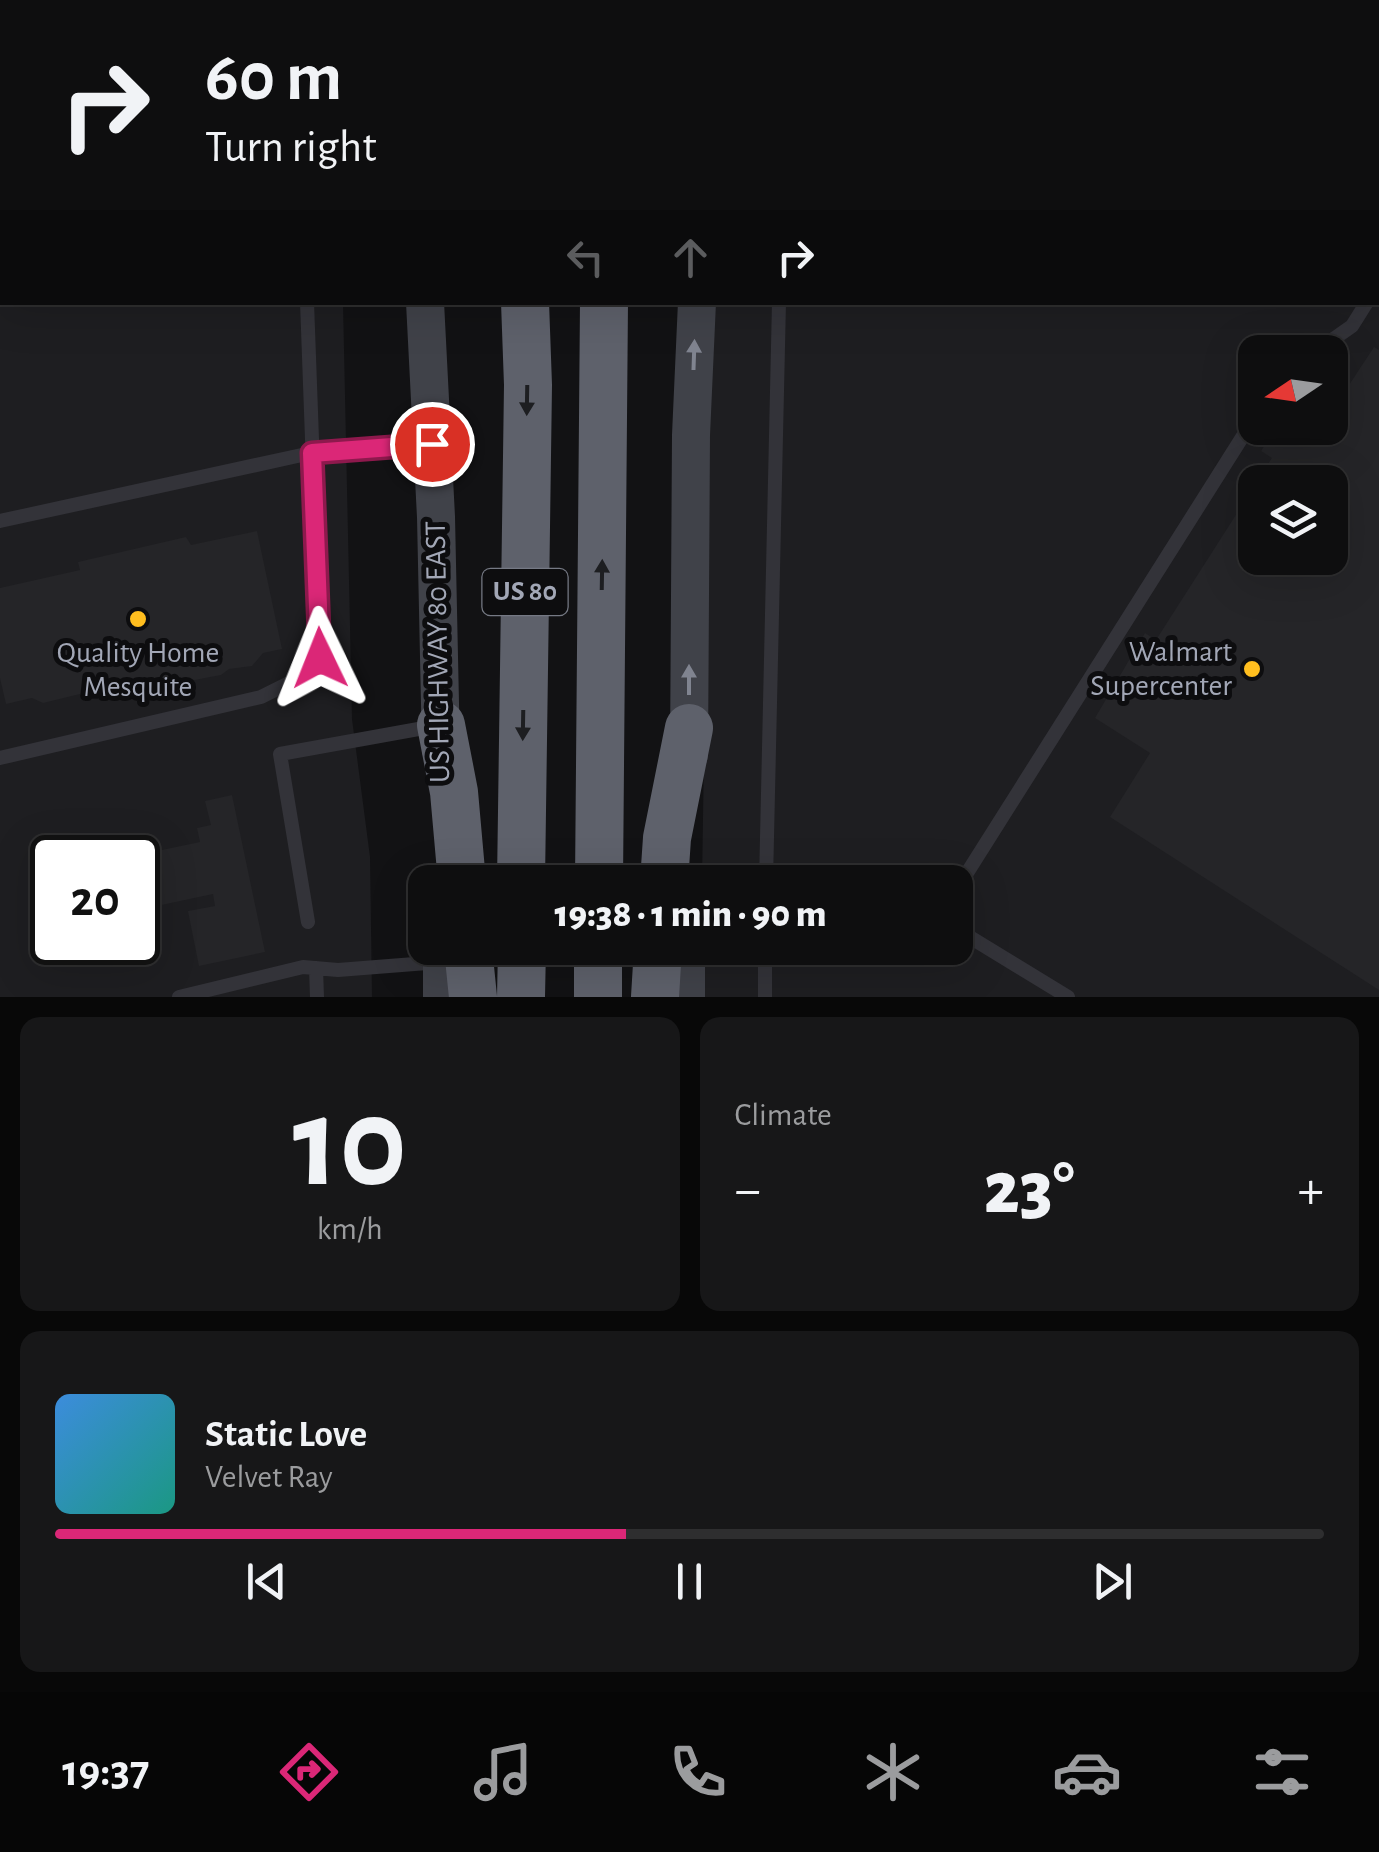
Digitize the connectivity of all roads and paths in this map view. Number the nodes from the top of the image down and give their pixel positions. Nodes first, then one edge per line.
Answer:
1 (307, 305) edge
2 (426, 305) edge
3 (525, 305) edge
4 (604, 305) edge
5 (696, 305) edge
6 (779, 305) edge
7 (1365, 305) edge
8 (1339, 335) edge
9 (432, 444) junction
10 (1238, 444) edge
11 (312, 453) junction
12 (0, 521) edge
13 (441, 725) junction
14 (689, 728) junction
15 (0, 758) edge
16 (442, 865) edge
17 (460, 865) edge
18 (522, 865) edge
19 (599, 865) edge
20 (665, 865) edge
21 (687, 865) edge
22 (766, 865) edge
23 (972, 865) edge
24 (308, 922) dead end
25 (973, 939) edge
26 (430, 965) edge
27 (449, 965) edge
28 (522, 965) edge
29 (598, 965) edge
30 (657, 965) edge
31 (686, 965) edge
32 (765, 965) edge
33 (316, 968) junction
34 (179, 997) edge
35 (318, 997) edge
36 (473, 997) edge
37 (521, 997) edge
38 (598, 997) edge
39 (654, 997) edge
40 (686, 997) edge
41 (764, 997) edge
42 (1068, 997) edge

1 - 11 lane
2 - 9 main road, US HIGHWAY 80 EAST
3 -> 18 highway, US 80
19 -> 4 highway, US 80
14 -> 5 main road
6 - 22 lane
7 - 8 lane
9 - 11 lane
9 - 13 main road, US HIGHWAY 80 EAST
10 - 23 lane
11 - 12 lane
11 - 15 lane
13 - 16 main road, US HIGHWAY 80 EAST
13 - 17 highway
13 - 24 lane
14 - 20 highway
14 - 21 main road
25 - 42 lane
26 - 33 lane
27 - 36 highway
28 - 37 highway
29 - 38 highway
30 - 39 highway
31 - 40 main road
32 - 41 lane
33 - 34 lane
33 - 35 lane

